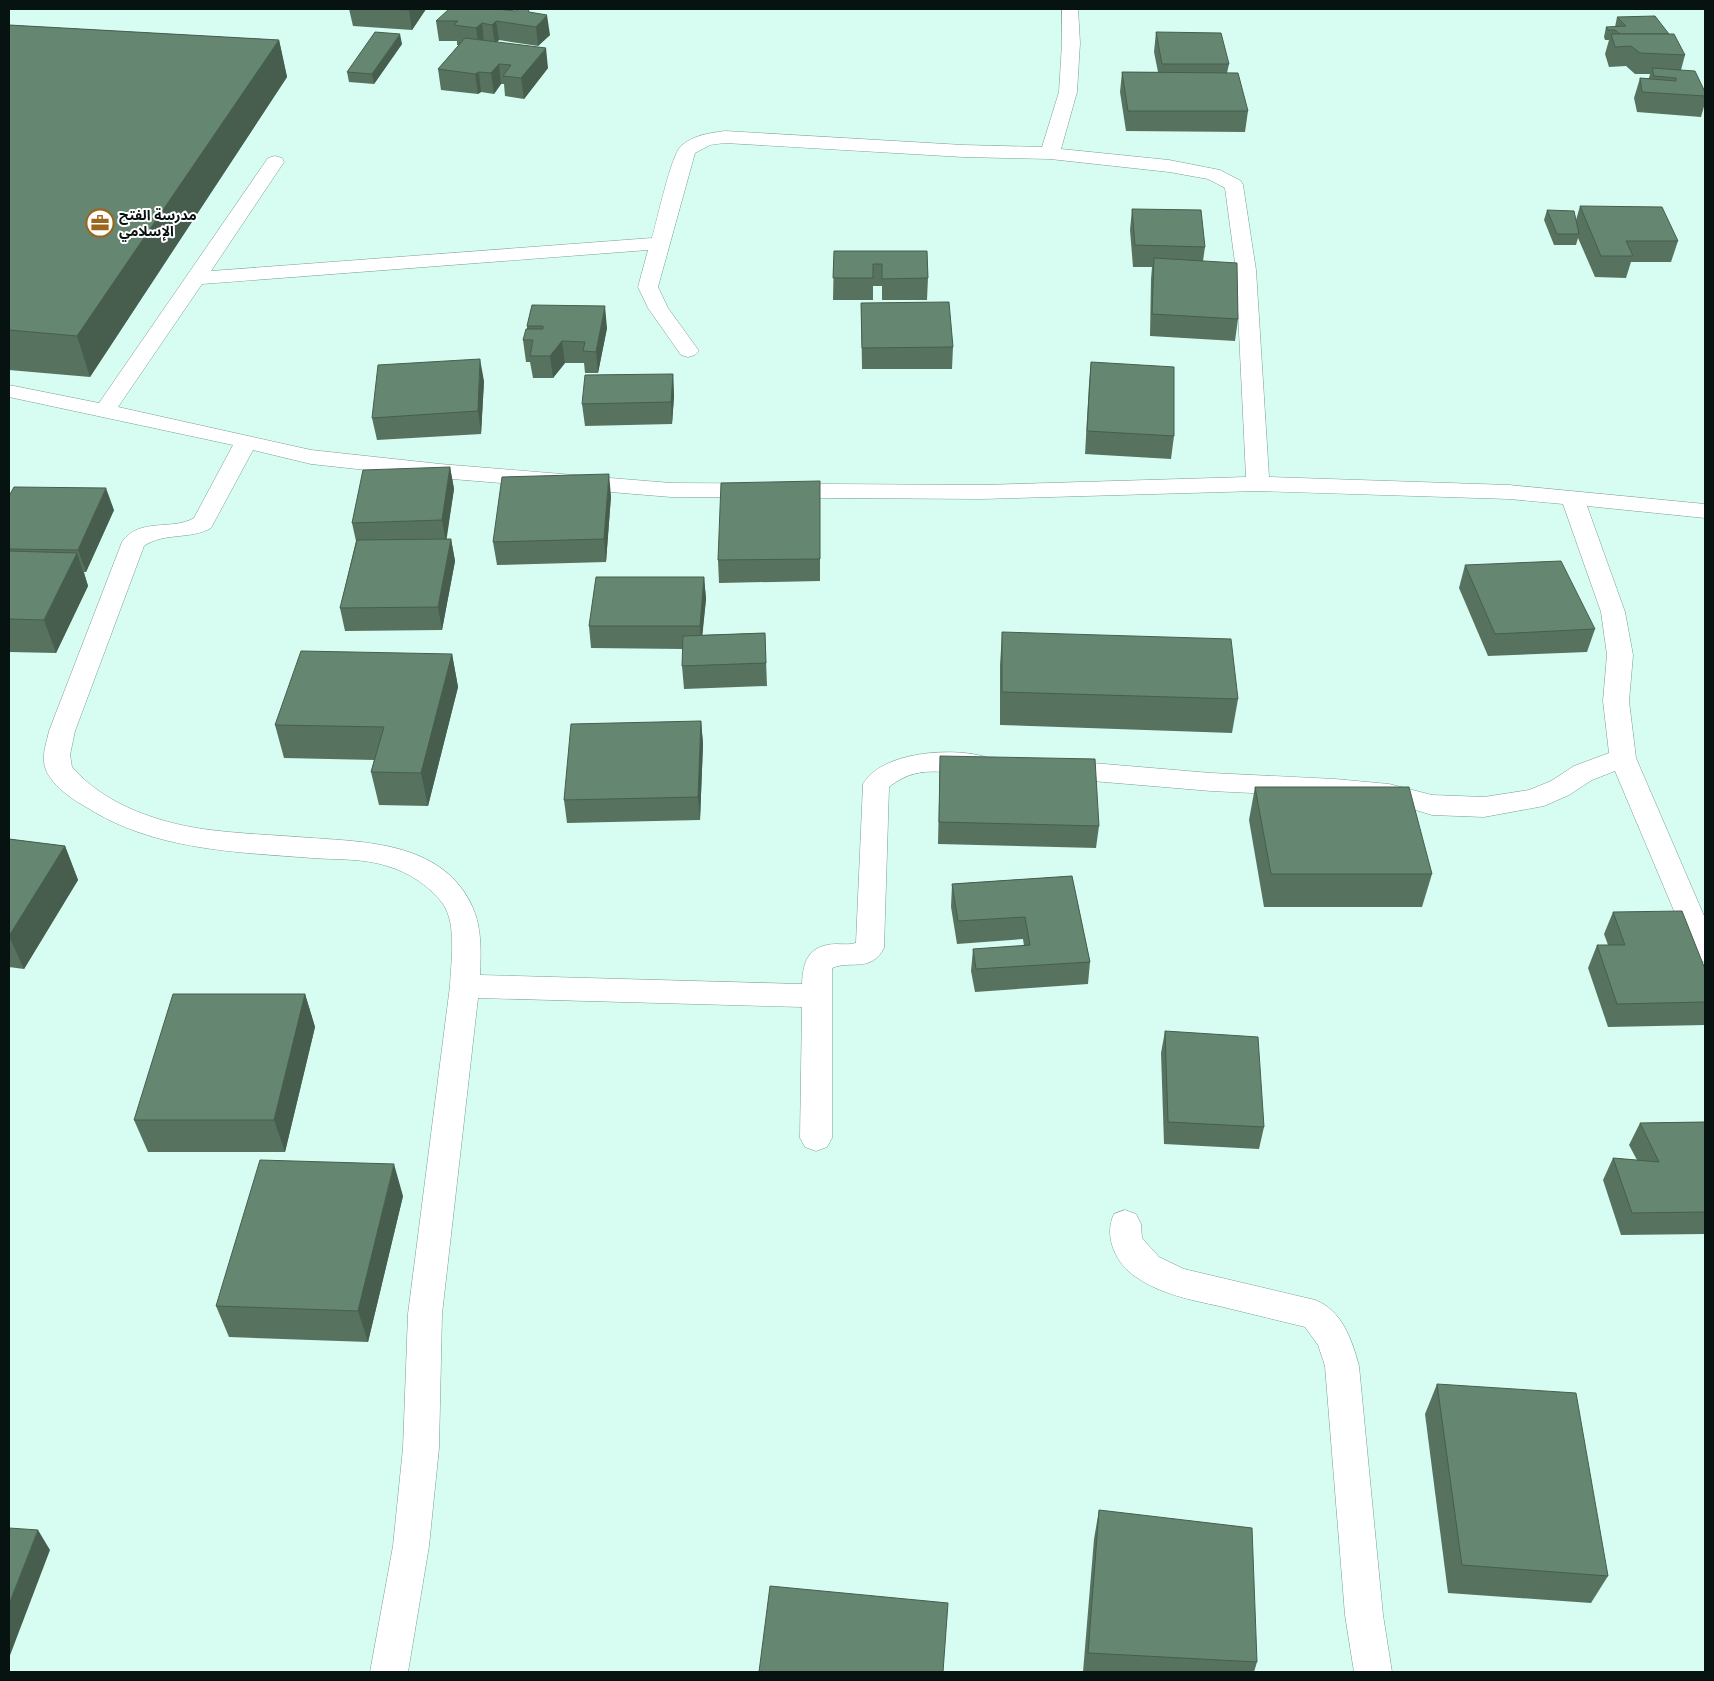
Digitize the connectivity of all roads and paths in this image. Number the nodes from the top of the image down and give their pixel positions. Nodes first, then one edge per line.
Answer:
1 (1070, 9) edge
2 (1050, 153) junction
3 (275, 162) dead end
4 (660, 243) junction
5 (195, 278) junction
6 (688, 351) dead end
7 (9, 391) edge
8 (104, 412) junction
9 (246, 442) junction
10 (1258, 484) junction
11 (1572, 498) junction
12 (1705, 511) edge
13 (1623, 758) junction
14 (1004, 765) edge
15 (1031, 768) edge
16 (1705, 951) edge
17 (465, 986) junction
18 (817, 996) junction
19 (816, 1138) dead end
20 (1126, 1224) dead end
21 (389, 1672) edge
22 (1373, 1672) edge

1 - 2 street
2 - 4 street
2 - 10 street
3 - 5 street
4 - 5 street
4 - 6 street
5 - 8 street
7 - 8 street
8 - 9 street
9 - 10 street
9 - 17 street
10 - 11 street
11 - 12 street
11 - 13 street
13 - 15 street
13 - 16 street
14 - 18 street
17 - 18 street
17 - 21 street
18 - 19 street
20 - 22 street

